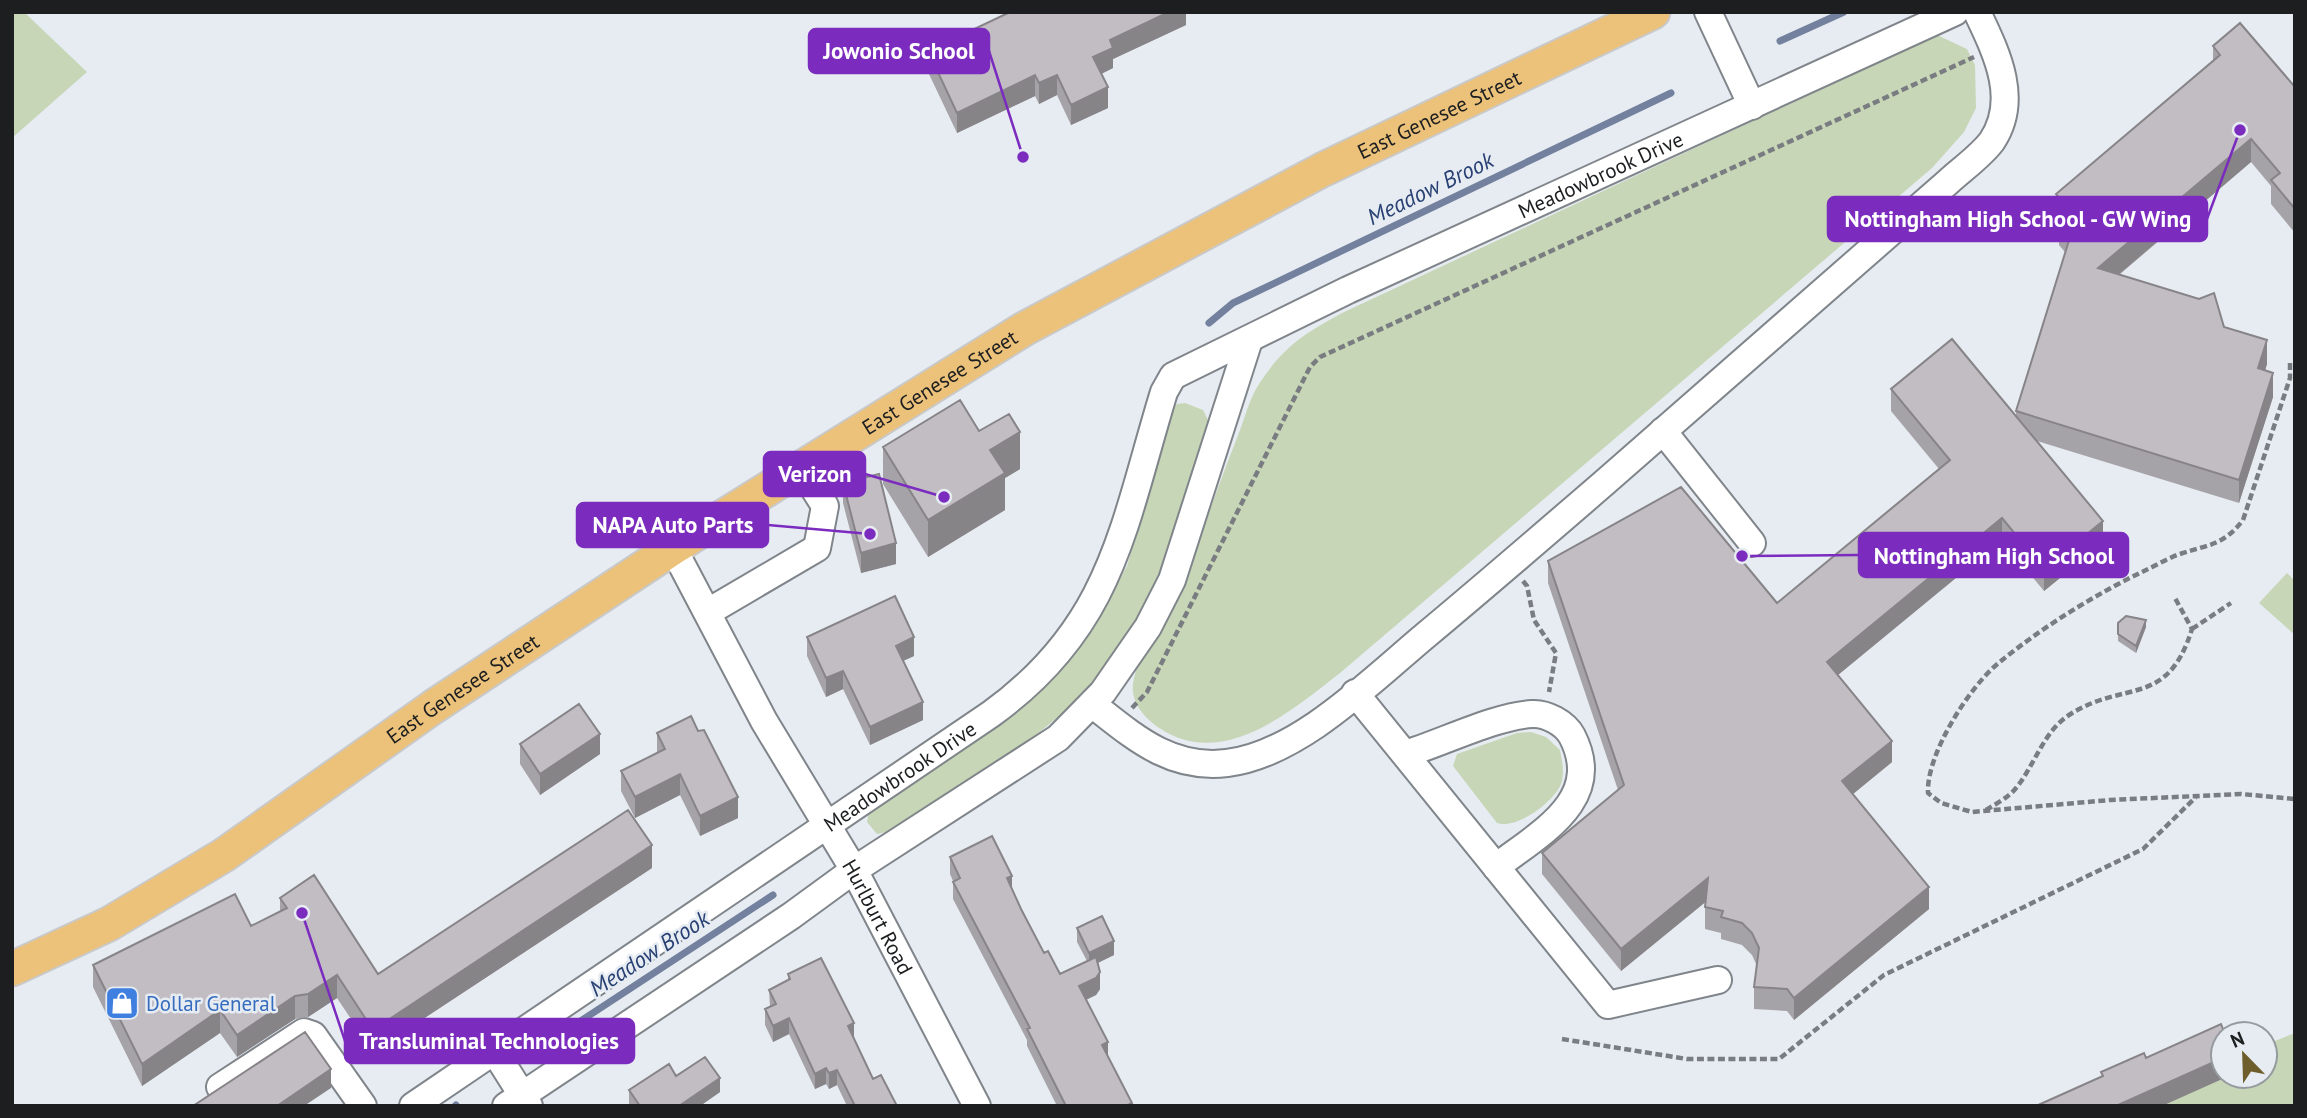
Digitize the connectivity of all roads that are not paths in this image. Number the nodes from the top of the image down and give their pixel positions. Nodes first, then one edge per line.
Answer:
1 (1653, 12) edge
2 (1708, 12) edge
3 (1955, 12) edge
4 (1977, 12) edge
5 (1752, 106) junction
6 (1249, 340) junction
7 (1663, 431) junction
8 (801, 468) junction
9 (1752, 543) dead end
10 (673, 548) junction
11 (708, 612) junction
12 (1355, 693) junction
13 (1092, 704) junction
14 (1405, 754) junction
15 (827, 826) junction
16 (1496, 867) junction
17 (854, 870) junction
18 (12, 969) edge
19 (1718, 980) dead end
20 (495, 1052) junction
21 (220, 1087) edge
22 (519, 1102) edge
23 (363, 1106) edge
24 (413, 1106) edge
25 (976, 1106) edge

1 - 8 main road, East Genesee Street
2 - 5 street
3 - 5 street, Meadowbrook Drive
4 - 7 street
5 - 6 street, Meadowbrook Drive
6 - 13 street
6 - 15 street, Meadowbrook Drive
7 - 9 street
7 - 12 street
8 - 10 main road, East Genesee Street
8 - 11 street
10 - 11 street, Hurlburt Road
10 - 18 main road, East Genesee Street
11 - 15 street, Hurlburt Road
12 - 13 street
12 - 14 street
13 - 17 street
14 - 16 street
14 - 16 street
15 - 17 street, Hurlburt Road
15 - 20 street, Meadowbrook Drive
16 - 19 street
17 - 22 street
17 - 25 street, Hurlburt Road
20 - 22 street
20 - 24 street, Meadowbrook Drive
21 - 23 street

